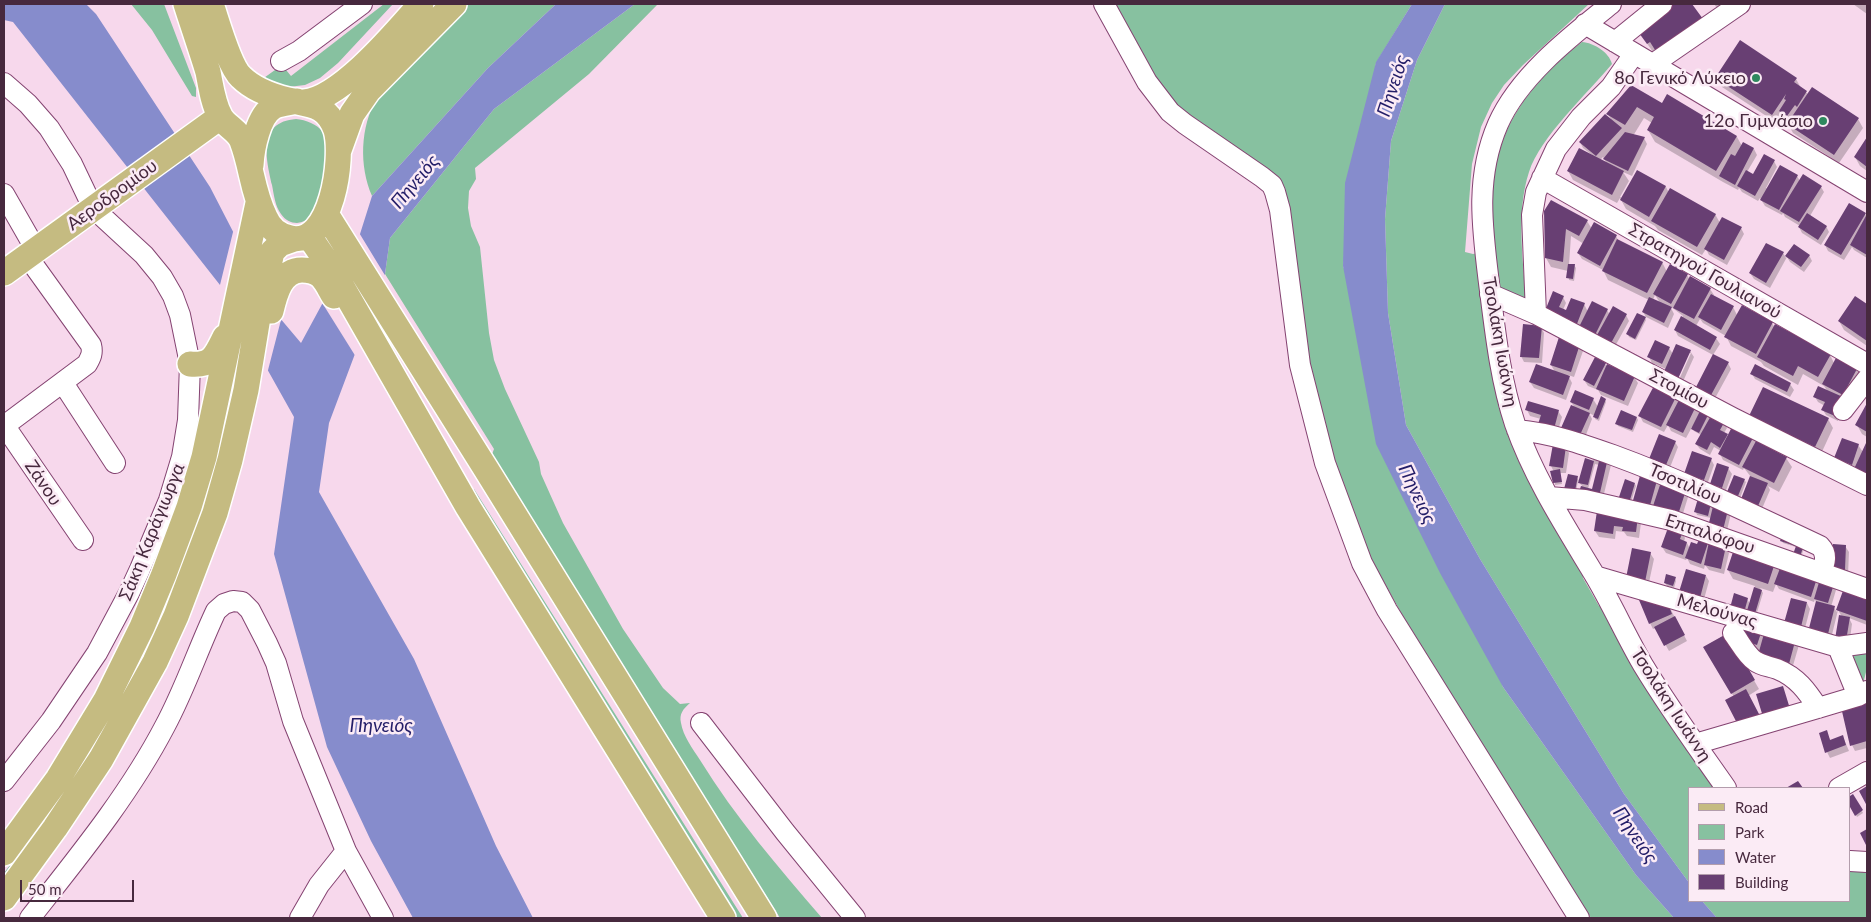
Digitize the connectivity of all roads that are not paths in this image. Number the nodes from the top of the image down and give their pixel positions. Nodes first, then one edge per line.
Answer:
1 (186, 4) edge
2 (212, 4) edge
3 (362, 4) edge
4 (421, 4) edge
5 (454, 4) edge
6 (1104, 4) edge
7 (1611, 4) edge
8 (1662, 4) edge
9 (1740, 4) edge
10 (1585, 24) junction
11 (1614, 42) junction
12 (1634, 54) junction
13 (281, 61) dead end
14 (1652, 64) junction
15 (4, 83) edge
16 (254, 86) junction
17 (300, 102) junction
18 (220, 117) junction
19 (339, 150) junction
20 (250, 170) junction
21 (1542, 178) junction
22 (1867, 192) edge
23 (4, 194) edge
24 (95, 207) junction
25 (256, 213) junction
26 (326, 214) junction
27 (301, 237) junction
28 (32, 253) junction
29 (325, 271) junction
30 (4, 273) edge
31 (1490, 294) junction
32 (1536, 314) junction
33 (226, 341) junction
34 (253, 349) junction
35 (190, 364) junction
36 (1867, 364) edge
37 (1867, 378) edge
38 (63, 383) junction
39 (1843, 410) dead end
40 (4, 425) edge
41 (1518, 430) junction
42 (116, 463) dead end
43 (1867, 485) edge
44 (1548, 497) junction
45 (83, 540) dead end
46 (1821, 573) junction
47 (1595, 576) junction
48 (1867, 589) edge
49 (1733, 633) dead end
50 (1867, 643) edge
51 (1838, 647) junction
52 (1863, 693) edge
53 (1818, 708) junction
54 (701, 723) dead end
55 (1696, 744) junction
56 (6, 772) edge
57 (1867, 772) edge
58 (1725, 787) edge
59 (1841, 787) edge
60 (346, 851) junction
61 (4, 853) edge
62 (1851, 861) edge
63 (1867, 862) edge
64 (4, 898) edge
65 (30, 918) edge
66 (300, 918) edge
67 (383, 918) edge
68 (723, 918) edge
69 (764, 918) edge
70 (855, 918) edge
71 (1579, 918) edge

1 - 18 main road
2 - 16 main road
3 - 13 street
4 - 17 main road
5 - 19 main road
6 - 71 street
7 - 10 street, Τσολάκη Ιωάννη
8 - 11 street
9 - 14 street
10 - 11 street
10 - 31 street, Τσολάκη Ιωάννη
11 - 12 street
12 - 14 street
12 - 21 street
14 - 22 street
15 - 24 street, Σάκη Καράγιωργα
16 - 17 main road
16 - 18 main road
17 - 19 main road
17 - 20 main road
18 - 20 main road
18 - 24 main road, Αεροδρομίου
19 - 26 main road
20 - 25 main road
21 - 32 street
21 - 36 street, Στρατηγού Γουλιανού
23 - 28 street
24 - 28 main road, Αεροδρομίου
24 - 35 street, Σάκη Καράγιωργα
25 - 27 main road
25 - 33 main road, Σάκη Καράγιωργα
26 - 27 main road
26 - 69 main road
27 - 29 main road
27 - 34 main road
28 - 30 main road, Αεροδρομίου
28 - 38 street
29 - 34 main road
29 - 68 main road
31 - 32 street, Στομίου
31 - 41 street, Τσολάκη Ιωάννη
32 - 43 street, Στομίου
33 - 35 main road
33 - 61 main road, Σάκη Καράγιωργα
34 - 64 main road
35 - 56 street, Σάκη Καράγιωργα
37 - 39 street
38 - 40 street
38 - 42 street
40 - 45 street, Ζάνου
41 - 44 street, Τσολάκη Ιωάννη
41 - 46 street, Τσοτιλίου
44 - 46 street, Επταλόφου
44 - 47 street, Τσολάκη Ιωάννη
46 - 48 street, Επταλόφου
47 - 51 street, Μελούνας
47 - 55 street, Τσολάκη Ιωάννη
49 - 53 street
50 - 51 street, Μελούνας
51 - 52 street
52 - 53 street
53 - 55 street
54 - 70 street
55 - 58 street, Τσολάκη Ιωάννη
57 - 59 street
60 - 65 street
60 - 66 street
60 - 67 street
62 - 63 street

